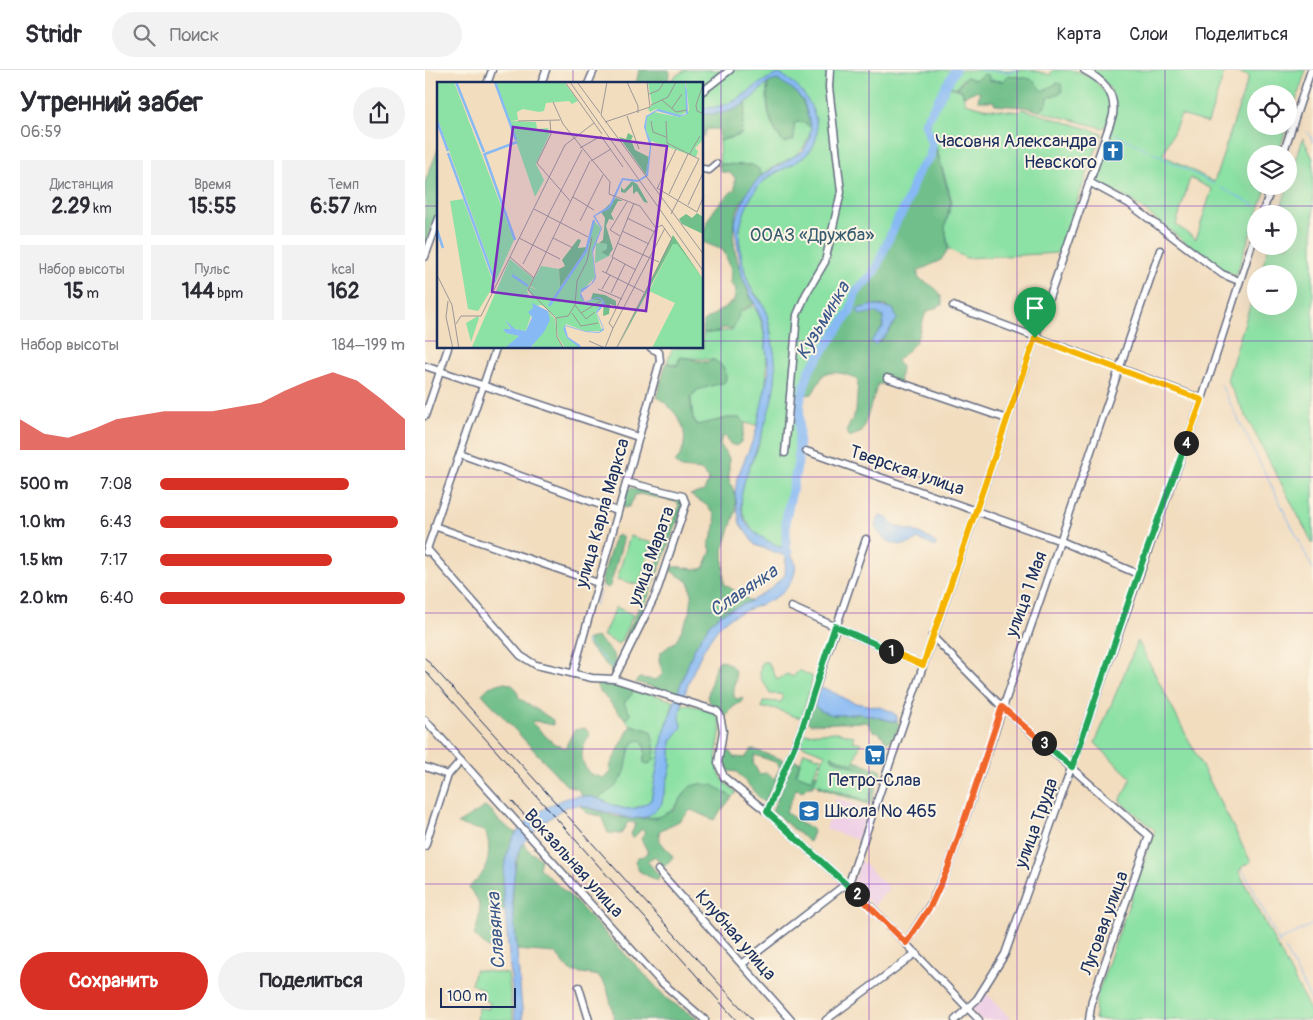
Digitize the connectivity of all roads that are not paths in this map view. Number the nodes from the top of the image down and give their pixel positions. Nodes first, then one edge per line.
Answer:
1 (492, 70) edge
2 (546, 70) edge
3 (593, 70) edge
4 (730, 70) edge
5 (829, 70) edge
6 (1084, 70) edge
7 (1311, 70) edge
8 (488, 82) edge
9 (542, 82) edge
10 (589, 82) edge
11 (704, 90) edge
12 (1286, 145) edge
13 (716, 164) dead end
14 (704, 169) edge
15 (1089, 182) junction
16 (437, 224) edge
17 (1160, 250) dead end
18 (1248, 255) edge
19 (425, 257) edge
20 (1239, 281) junction
21 (953, 306) dead end
22 (1035, 338) junction
23 (448, 349) edge
24 (496, 349) edge
25 (654, 349) edge
26 (425, 366) edge
27 (1119, 369) junction
28 (440, 371) junction
29 (887, 378) dead end
30 (483, 385) junction
31 (1202, 400) junction
32 (425, 416) edge
33 (1007, 420) junction
34 (638, 437) junction
35 (806, 451) dead end
36 (785, 453) dead end
37 (460, 454) junction
38 (626, 482) junction
39 (977, 509) junction
40 (617, 511) junction
41 (434, 526) junction
42 (866, 539) dead end
43 (1061, 541) junction
44 (426, 551) edge
45 (1138, 574) junction
46 (598, 583) junction
47 (791, 607) dead end
48 (835, 626) junction
49 (932, 636) junction
50 (923, 665) junction
51 (573, 674) junction
52 (614, 679) junction
53 (1002, 707) junction
54 (425, 720) edge
55 (461, 760) junction
56 (425, 767) edge
57 (1072, 767) junction
58 (448, 775) junction
59 (767, 812) junction
60 (425, 846) edge
61 (658, 870) dead end
62 (847, 885) junction
63 (906, 943) junction
64 (916, 953) junction
65 (742, 964) junction
66 (579, 987) dead end
67 (968, 1008) junction
68 (589, 1020) edge
69 (705, 1020) edge
70 (791, 1020) edge
71 (825, 1020) edge
72 (955, 1020) edge
73 (979, 1020) edge
74 (1089, 1020) edge

1 - 8 street
2 - 9 street
3 - 10 street
4 - 11 street
5 - 36 street
6 - 15 street
7 - 12 street
13 - 14 street
15 - 20 street
15 - 22 street
16 - 19 street
17 - 27 street, улица 1 Мая
18 - 20 street, улица Труда
20 - 31 street, улица Труда
21 - 22 street
22 - 27 street
22 - 33 street
23 - 28 street
24 - 30 street
25 - 34 street, улица Карла Маркса
26 - 28 street
27 - 31 street
27 - 43 street, улица 1 Мая
28 - 30 street
28 - 32 street
29 - 33 street
30 - 34 street
30 - 37 street
31 - 45 street, улица Труда
33 - 39 street
34 - 38 street, улица Карла Маркса
35 - 39 street, Тверская улица
37 - 40 street
37 - 41 street
38 - 40 street, улица Карла Маркса
38 - 52 street, улица Марата
39 - 43 street, Тверская улица
39 - 49 street
40 - 46 street, улица Карла Маркса
41 - 44 street
41 - 46 street
42 - 48 street
43 - 45 street, Тверская улица
43 - 53 street, улица 1 Мая
44 - 51 street
45 - 57 street, улица Труда
46 - 51 street, улица Карла Маркса
47 - 48 street
48 - 50 street
48 - 59 street
49 - 50 street
49 - 53 street
50 - 62 street
51 - 52 street
52 - 59 street
53 - 57 street
53 - 63 street, улица 1 Мая
54 - 55 street, Вокзальная улица
55 - 58 street
55 - 69 street, Вокзальная улица
56 - 58 street
57 - 67 street, улица Труда
57 - 74 street, Луговая улица
58 - 60 street
59 - 62 street
61 - 65 street, Клубная улица
62 - 63 street
62 - 65 street
63 - 64 street
64 - 67 street
64 - 71 street
65 - 70 street, Клубная улица
66 - 68 street
67 - 72 street, улица Труда
67 - 73 street

